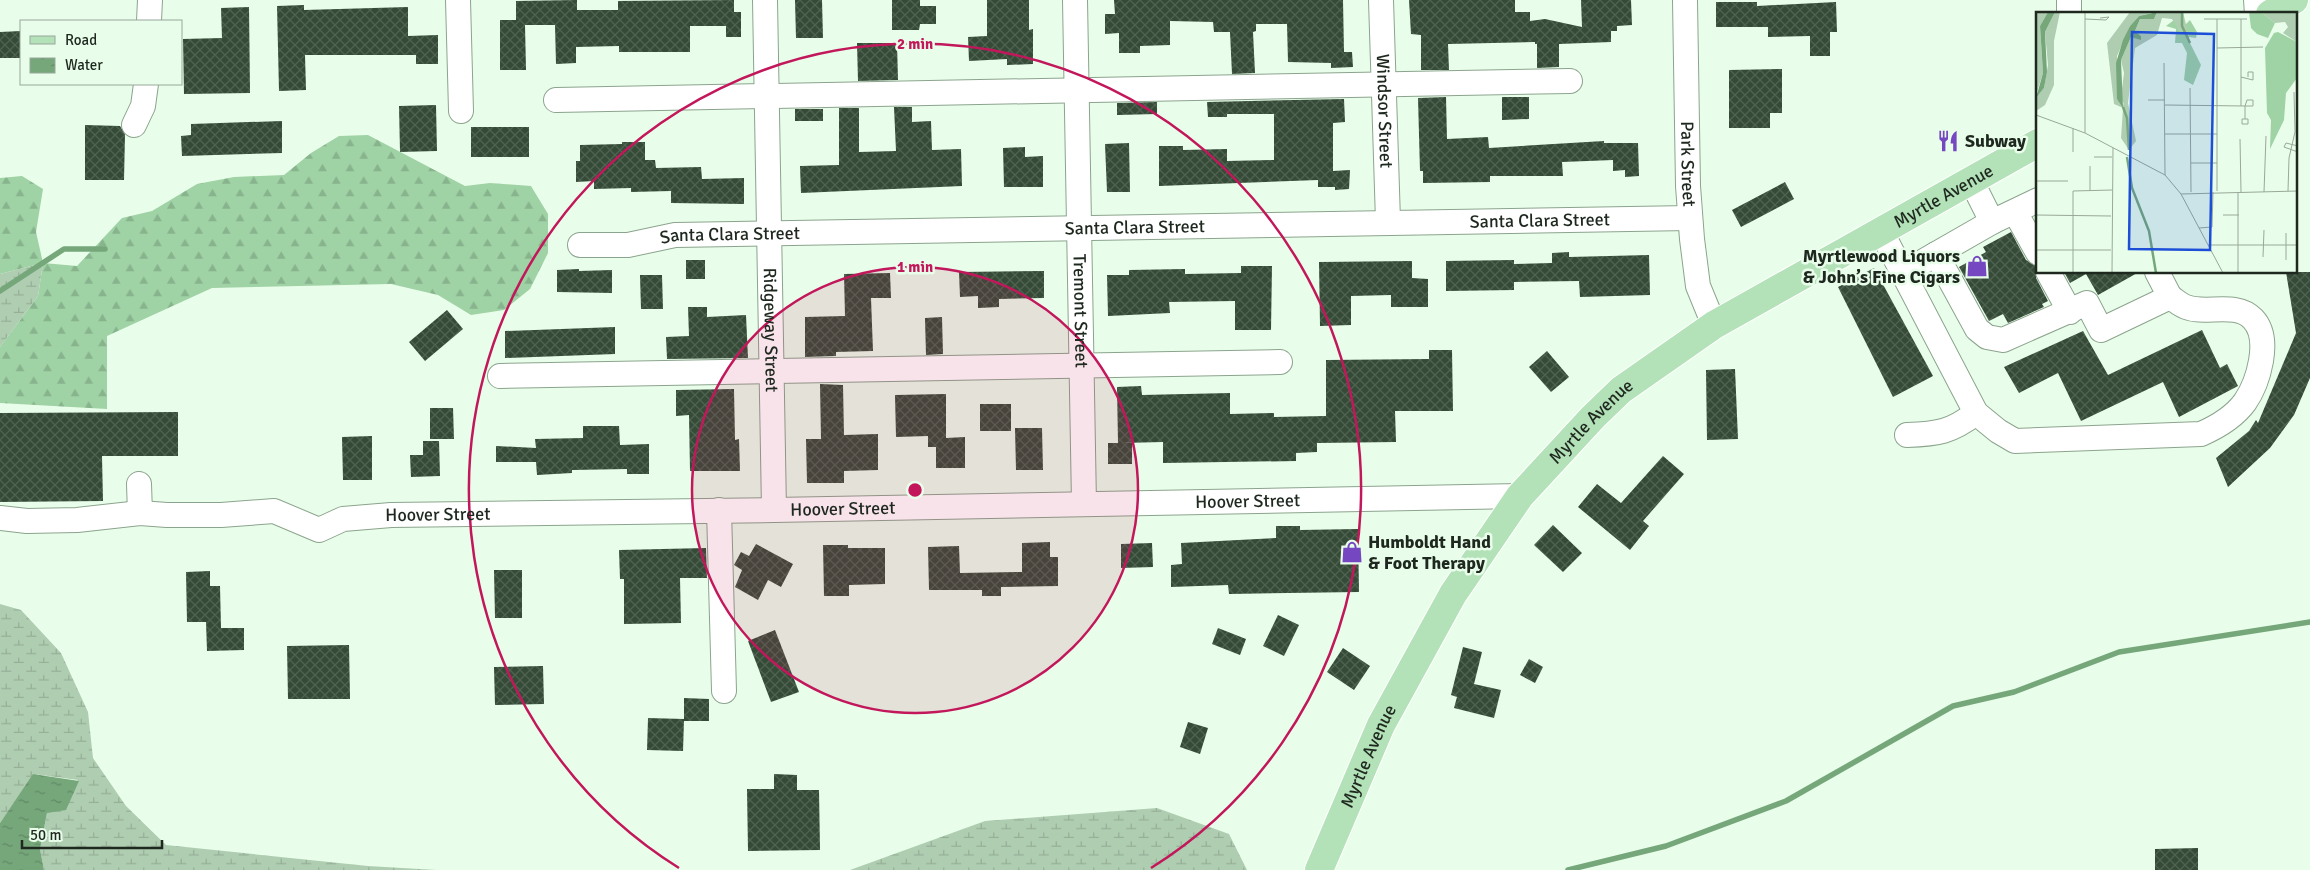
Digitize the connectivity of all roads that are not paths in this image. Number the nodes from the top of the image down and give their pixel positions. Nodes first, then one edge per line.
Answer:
1 (150, 0) edge
2 (458, 0) edge
3 (765, 0) edge
4 (1075, 0) edge
5 (1381, 0) edge
6 (1685, 0) edge
7 (2294, 0) edge
8 (2273, 12) edge
9 (149, 20) edge
10 (1570, 81) dead end
11 (1384, 83) junction
12 (146, 85) edge
13 (1077, 89) junction
14 (766, 95) junction
15 (556, 100) dead end
16 (461, 111) dead end
17 (134, 124) dead end
18 (2036, 145) edge
19 (1970, 180) junction
20 (2036, 201) edge
21 (2015, 212) junction
22 (1690, 218) junction
23 (1388, 221) junction
24 (1992, 222) junction
25 (1080, 227) junction
26 (1881, 231) junction
27 (769, 233) junction
28 (580, 245) dead end
29 (2036, 249) edge
30 (1936, 254) junction
31 (1903, 273) junction
32 (2049, 274) edge
33 (2158, 274) edge
34 (2170, 296) junction
35 (2070, 312) junction
36 (1714, 325) junction
37 (1280, 362) dead end
38 (1082, 365) junction
39 (772, 371) junction
40 (500, 376) dead end
41 (1976, 413) junction
42 (1907, 435) dead end
43 (139, 484) dead end
44 (1520, 496) junction
45 (1084, 504) junction
46 (719, 510) junction
47 (774, 510) junction
48 (140, 513) junction
49 (0, 518) edge
50 (724, 691) dead end
51 (1319, 870) edge

1 - 9 street
2 - 16 street
3 - 14 street, Ridgeway Street
4 - 13 street, Tremont Street
5 - 11 street, Windsor Street
6 - 22 street, Park Street
7 - 8 main road
10 - 11 street
11 - 13 street
11 - 23 street, Windsor Street
12 - 17 street
13 - 14 street
13 - 25 street, Tremont Street
14 - 15 street
14 - 27 street, Ridgeway Street
18 - 19 main road, Myrtle Avenue
19 - 24 street
19 - 26 main road, Myrtle Avenue
20 - 21 street
21 - 24 street
21 - 29 street
22 - 23 street, Santa Clara Street
22 - 36 street, Park Street
23 - 25 street, Santa Clara Street
24 - 30 street
25 - 27 street, Santa Clara Street
25 - 38 street, Tremont Street
26 - 31 street
26 - 36 main road, Myrtle Avenue
27 - 28 street, Santa Clara Street
27 - 39 street, Ridgeway Street
30 - 31 street
30 - 35 street
31 - 41 street
32 - 35 street
33 - 34 street
34 - 35 street
34 - 41 street
36 - 44 main road, Myrtle Avenue
37 - 38 street
38 - 39 street
38 - 45 street, Tremont Street
39 - 40 street
39 - 47 street, Ridgeway Street
41 - 42 street
43 - 48 street
44 - 45 street, Hoover Street
44 - 51 main road, Myrtle Avenue
45 - 47 street, Hoover Street
46 - 47 street, Hoover Street
46 - 48 street, Hoover Street
46 - 50 street
48 - 49 street

